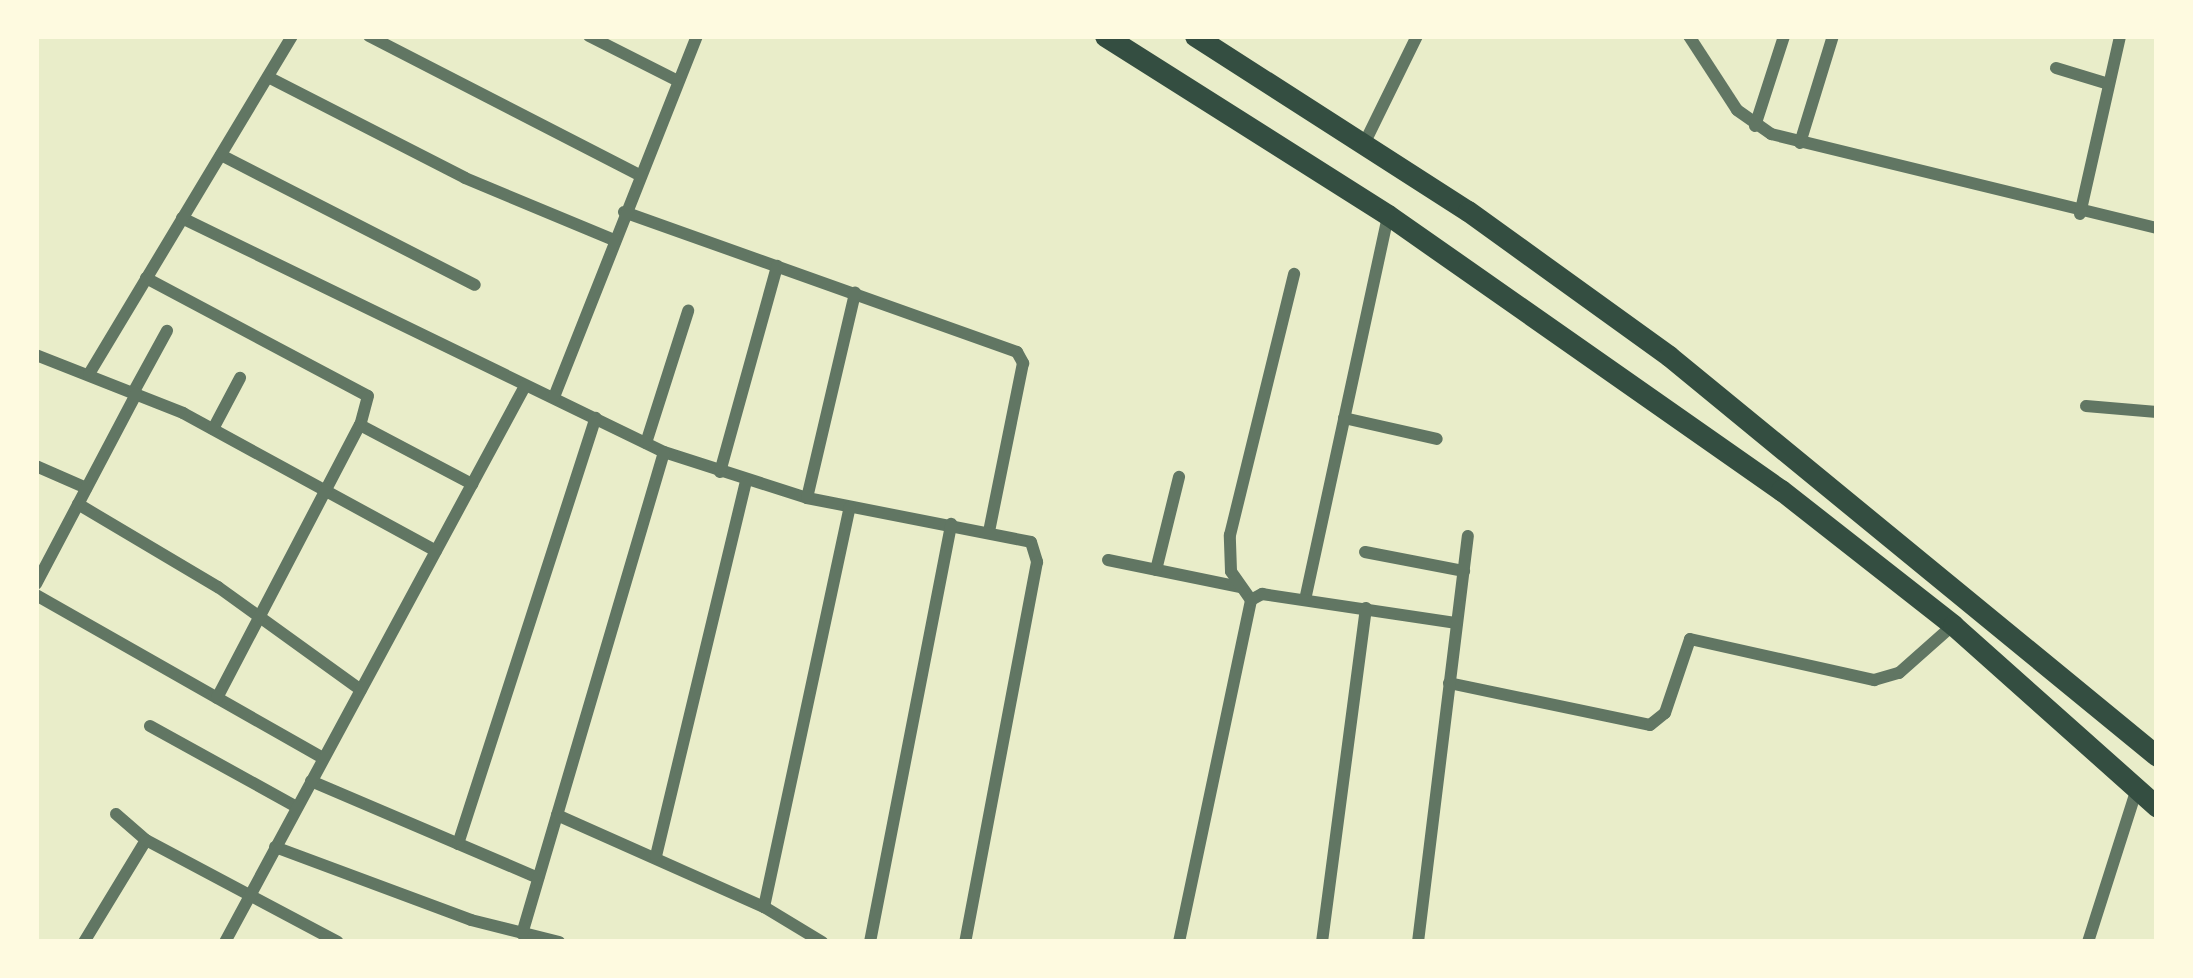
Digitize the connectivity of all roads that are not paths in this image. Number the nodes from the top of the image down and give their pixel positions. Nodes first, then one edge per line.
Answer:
1 (292, 36) edge
2 (369, 36) edge
3 (589, 36) edge
4 (697, 36) edge
5 (1105, 36) edge
6 (1195, 36) edge
7 (1417, 36) edge
8 (1784, 36) edge
9 (1833, 36) edge
10 (2120, 36) edge
11 (1692, 39) edge
12 (2056, 68) dead end
13 (268, 77) junction
14 (676, 80) junction
15 (2110, 84) junction
16 (1755, 126) junction
17 (1365, 142) junction
18 (1800, 143) junction
19 (221, 155) junction
20 (638, 175) junction
21 (625, 212) junction
22 (2080, 214) junction
23 (1388, 215) junction
24 (182, 218) junction
25 (2157, 228) edge
26 (614, 240) junction
27 (778, 266) junction
28 (1294, 274) dead end
29 (146, 278) junction
30 (475, 285) dead end
31 (855, 293) junction
32 (688, 311) dead end
33 (167, 332) dead end
34 (36, 355) edge
35 (89, 374) junction
36 (240, 378) dead end
37 (525, 386) junction
38 (135, 394) junction
39 (554, 397) junction
40 (2086, 406) dead end
41 (2157, 412) edge
42 (596, 418) junction
43 (1344, 418) junction
44 (360, 425) junction
45 (213, 429) junction
46 (1437, 439) dead end
47 (646, 443) junction
48 (664, 452) junction
49 (36, 466) edge
50 (720, 472) junction
51 (1179, 477) dead end
52 (746, 482) junction
53 (472, 484) junction
54 (86, 488) junction
55 (325, 492) junction
56 (807, 498) junction
57 (78, 504) junction
58 (850, 507) junction
59 (952, 524) junction
60 (989, 531) junction
61 (1468, 536) dead end
62 (436, 550) junction
63 (1365, 552) dead end
64 (1108, 560) dead end
65 (1156, 570) junction
66 (1464, 571) junction
67 (36, 584) edge
68 (1239, 586) junction
69 (36, 595) edge
70 (1252, 600) junction
71 (1305, 600) junction
72 (1366, 608) junction
73 (259, 618) junction
74 (1457, 623) junction
75 (1953, 626) junction
76 (2008, 631) junction
77 (1986, 655) junction
78 (1449, 682) junction
79 (361, 690) junction
80 (217, 698) junction
81 (150, 726) dead end
82 (2157, 756) edge
83 (323, 758) junction
84 (311, 781) junction
85 (2137, 787) junction
86 (297, 807) junction
87 (2157, 807) edge
88 (116, 814) dead end
89 (557, 815) junction
90 (146, 840) junction
91 (458, 844) junction
92 (275, 847) junction
93 (656, 856) junction
94 (538, 878) junction
95 (249, 896) junction
96 (764, 907) junction
97 (522, 934) junction
98 (84, 942) edge
99 (225, 942) edge
100 (338, 942) edge
101 (559, 942) edge
102 (822, 942) edge
103 (870, 942) edge
104 (965, 942) edge
105 (1179, 942) edge
106 (1322, 942) edge
107 (1418, 942) edge
108 (2088, 942) edge

1 - 13 street
2 - 20 street
3 - 14 street
4 - 14 street
5 - 23 main road
6 - 17 main road
7 - 17 street
8 - 16 street
9 - 18 street
10 - 15 street
11 - 16 street
12 - 15 street
13 - 19 street
13 - 26 street
14 - 20 street
15 - 22 street
16 - 18 street
17 - 76 main road
18 - 22 street
19 - 24 street
19 - 30 street
20 - 21 street
21 - 26 street
21 - 27 street
22 - 25 street
23 - 43 street
23 - 75 main road
24 - 29 street
24 - 37 street
26 - 39 street
27 - 31 street
27 - 50 street
28 - 68 street
29 - 35 street
29 - 44 street
31 - 56 street
31 - 60 street
32 - 47 street
33 - 38 street
34 - 35 street
35 - 38 street
36 - 45 street
37 - 39 street
37 - 53 street
38 - 45 street
38 - 54 street
39 - 42 street
40 - 41 street
42 - 47 street
42 - 91 street
43 - 46 street
43 - 71 street
44 - 53 street
44 - 55 street
45 - 55 street
47 - 48 street
48 - 50 street
48 - 89 street
49 - 54 street
50 - 52 street
51 - 65 street
52 - 56 street
52 - 93 street
53 - 62 street
54 - 57 street
55 - 62 street
55 - 73 street
56 - 58 street
57 - 67 street
57 - 73 street
58 - 59 street
58 - 96 street
59 - 60 street
59 - 103 street
60 - 104 street
61 - 66 street
62 - 79 street
63 - 66 street
64 - 65 street
65 - 68 street
66 - 74 street
68 - 70 street
69 - 80 street
70 - 71 street
70 - 105 street
71 - 72 street
72 - 74 street
72 - 106 street
73 - 79 street
73 - 80 street
74 - 78 street
75 - 77 main road
75 - 78 street
76 - 77 main road
76 - 82 main road
77 - 85 main road
78 - 107 street
79 - 83 street
80 - 83 street
81 - 86 street
83 - 84 street
84 - 86 street
84 - 91 street
85 - 87 main road
85 - 108 street
86 - 92 street
88 - 90 street
89 - 93 street
89 - 94 street
90 - 95 street
90 - 98 street
91 - 94 street
92 - 95 street
92 - 97 street
93 - 96 street
94 - 97 street
95 - 99 street
95 - 100 street
96 - 102 street
97 - 101 street

